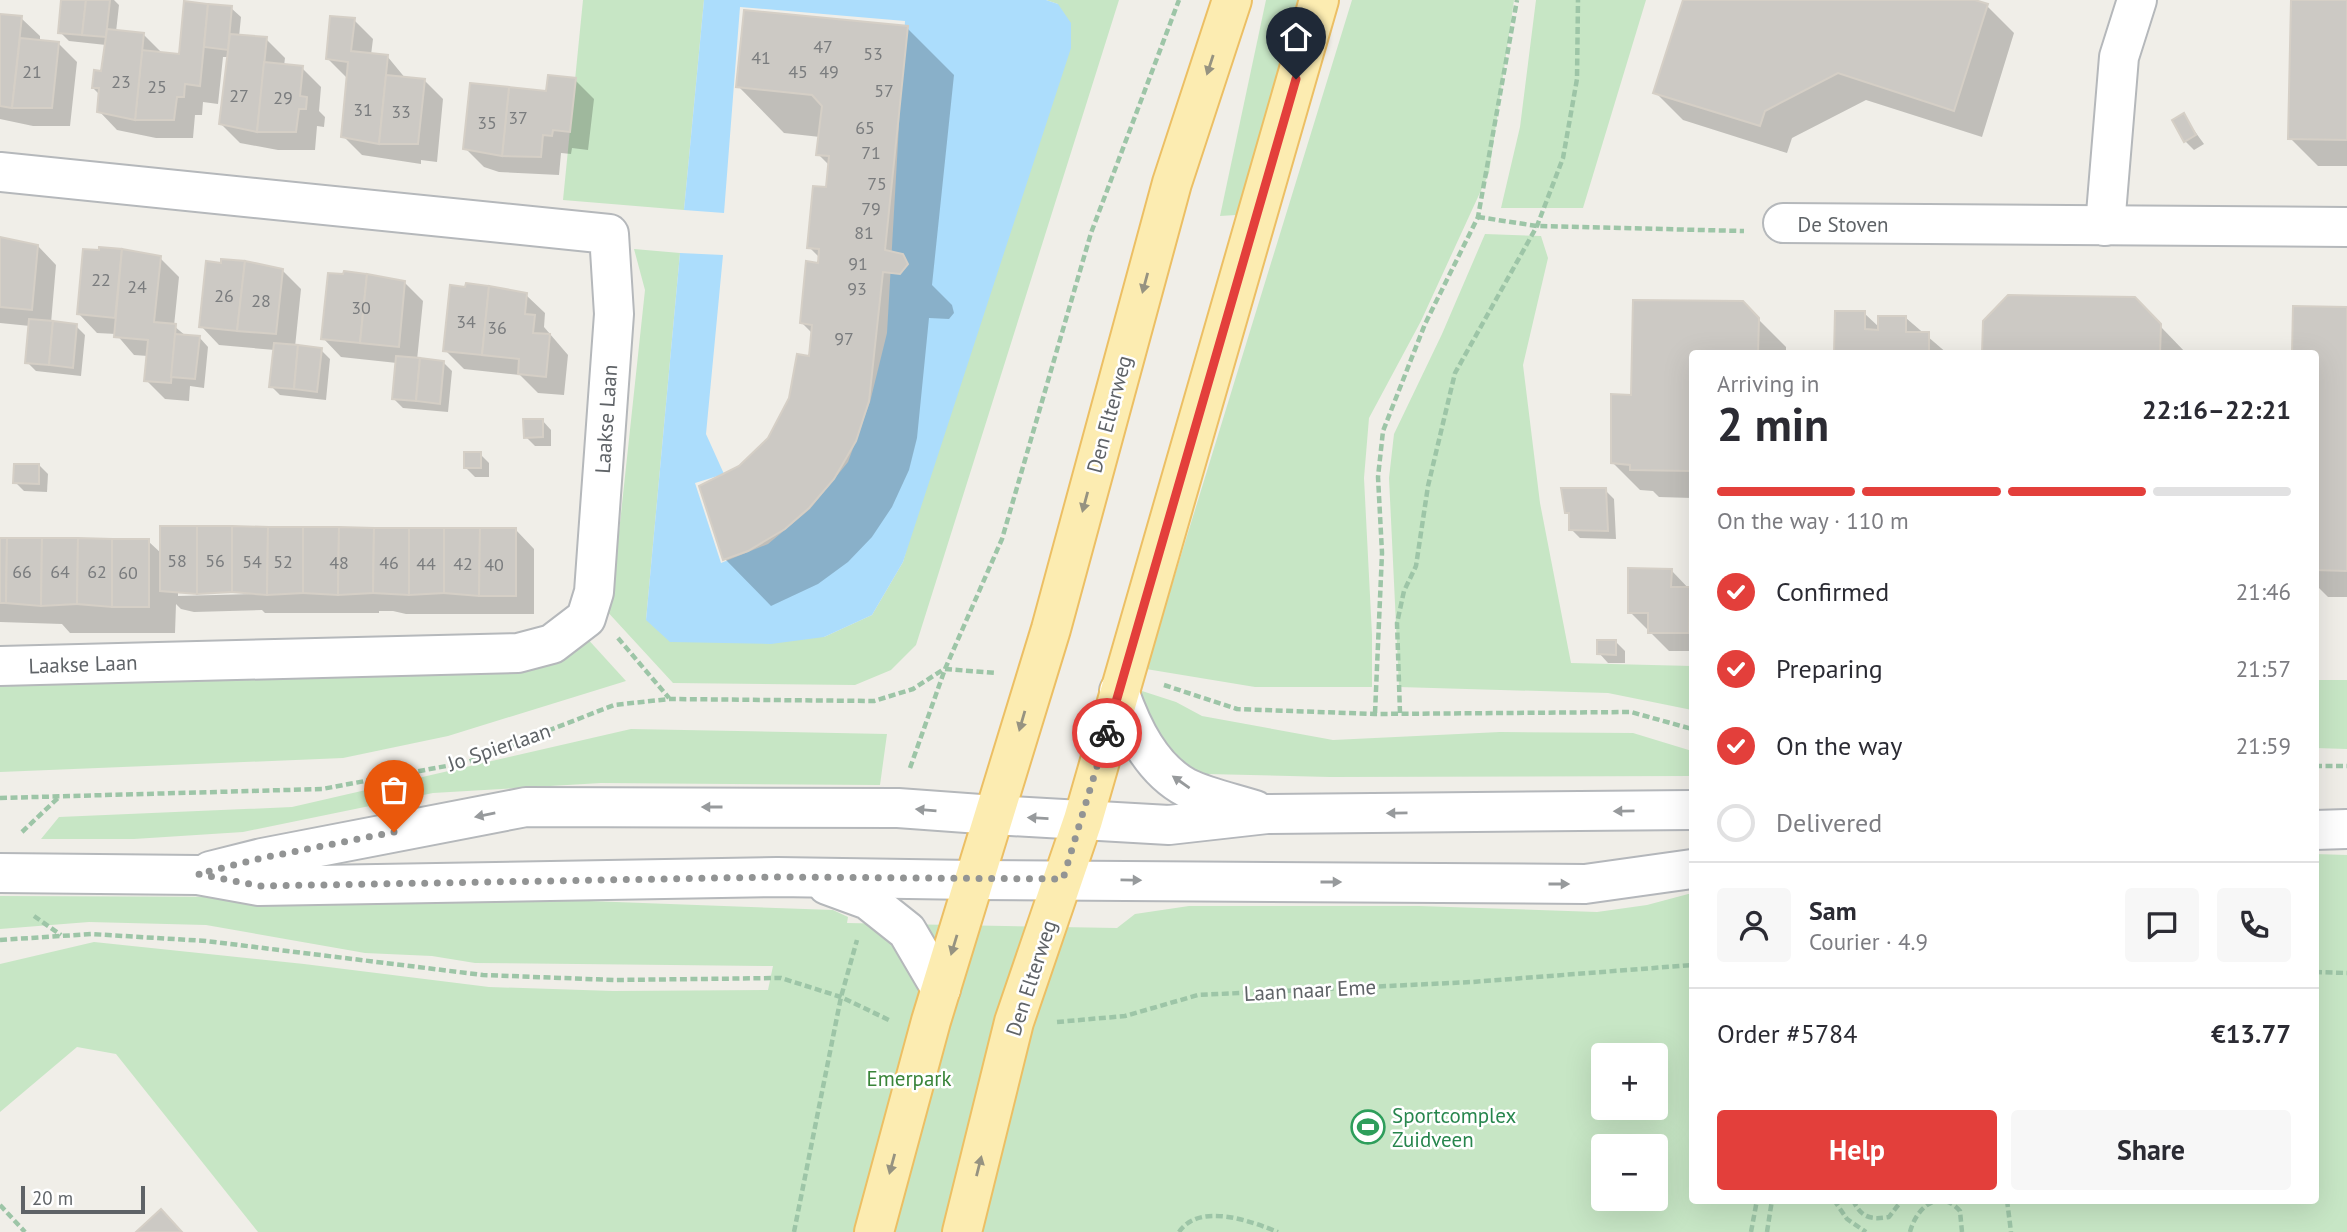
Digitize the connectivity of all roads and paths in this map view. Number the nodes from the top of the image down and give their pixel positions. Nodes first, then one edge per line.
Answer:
1 (1179, 0) edge
2 (1231, 0) edge
3 (1319, 0) edge
4 (1517, 0) edge
5 (1578, 0) edge
6 (2137, 0) edge
7 (0, 172) edge
8 (1478, 217) junction
9 (1783, 223) joint
10 (1537, 226) junction
11 (2105, 226) junction
12 (2347, 228) edge
13 (586, 618) junction
14 (0, 666) edge
15 (1119, 691) junction
16 (669, 699) junction
17 (1237, 709) dead end
18 (1400, 713) junction
19 (1375, 714) junction
20 (1689, 728) edge
21 (2319, 766) edge
22 (2347, 766) edge
23 (60, 796) junction
24 (0, 798) edge
25 (1689, 810) edge
26 (2319, 812) edge
27 (2347, 813) edge
28 (1267, 814) junction
29 (994, 815) junction
30 (1083, 820) junction
31 (2347, 829) edge
32 (2319, 830) edge
33 (20, 834) dead end
34 (1689, 869) edge
35 (0, 873) edge
36 (198, 874) junction
37 (805, 877) junction
38 (1063, 879) junction
39 (974, 880) junction
40 (0, 940) edge
41 (1689, 965) edge
42 (2319, 972) edge
43 (2347, 974) edge
44 (841, 998) junction
45 (936, 1005) junction
46 (1014, 1022) junction
47 (1756, 1204) edge
48 (1772, 1204) edge
49 (1837, 1204) edge
50 (1855, 1204) edge
51 (1899, 1204) edge
52 (1931, 1204) edge
53 (1951, 1204) edge
54 (2008, 1204) edge
55 (0, 1205) edge
56 (25, 1232) edge
57 (794, 1232) edge
58 (874, 1232) edge
59 (962, 1232) edge
60 (1180, 1232) edge
61 (1278, 1232) edge
62 (1751, 1232) edge
63 (1767, 1232) edge
64 (1867, 1232) edge
65 (1910, 1232) edge
66 (1962, 1232) edge
67 (2011, 1232) edge

1 - 16 path, Jo Spierlaan
2 -> 29 main road, Den Elterweg
3 - 15 main road, Den Elterweg
4 - 8 path
5 - 10 path
6 - 11 street
7 - 13 street, Laakse Laan
8 - 10 path, De Stoven
8 - 19 path
9 - 10 path, De Stoven
9 - 11 street, De Stoven
10 - 18 path
11 - 12 street, De Stoven
13 - 14 street, Laakse Laan
13 - 16 path
28 -> 15 street
15 - 30 main road, Den Elterweg
16 - 23 path, Jo Spierlaan
17 - 19 path
18 - 19 path
18 - 20 path
21 - 22 path
23 - 24 path, Jo Spierlaan
23 - 33 path
25 -> 28 street
26 - 27 street
28 - 30 street
30 -> 29 street
29 -> 36 street
29 - 39 main road, Den Elterweg
30 - 38 main road, Den Elterweg
31 - 32 street
38 -> 34 street
35 - 36 street
36 - 37 street
37 - 39 street
37 - 45 street
38 - 39 street
38 - 46 main road, Den Elterweg
39 -> 45 main road, Den Elterweg
40 - 44 path
41 - 46 path, Laan naar Eme
42 - 43 path
44 - 45 path
44 - 57 path
45 -> 58 main road, Den Elterweg
59 -> 46 main road, Den Elterweg
47 - 62 path
48 - 63 path
49 - 64 path
50 - 51 path
52 - 65 path
53 - 66 path
54 - 67 path
55 - 56 path
60 - 61 path

